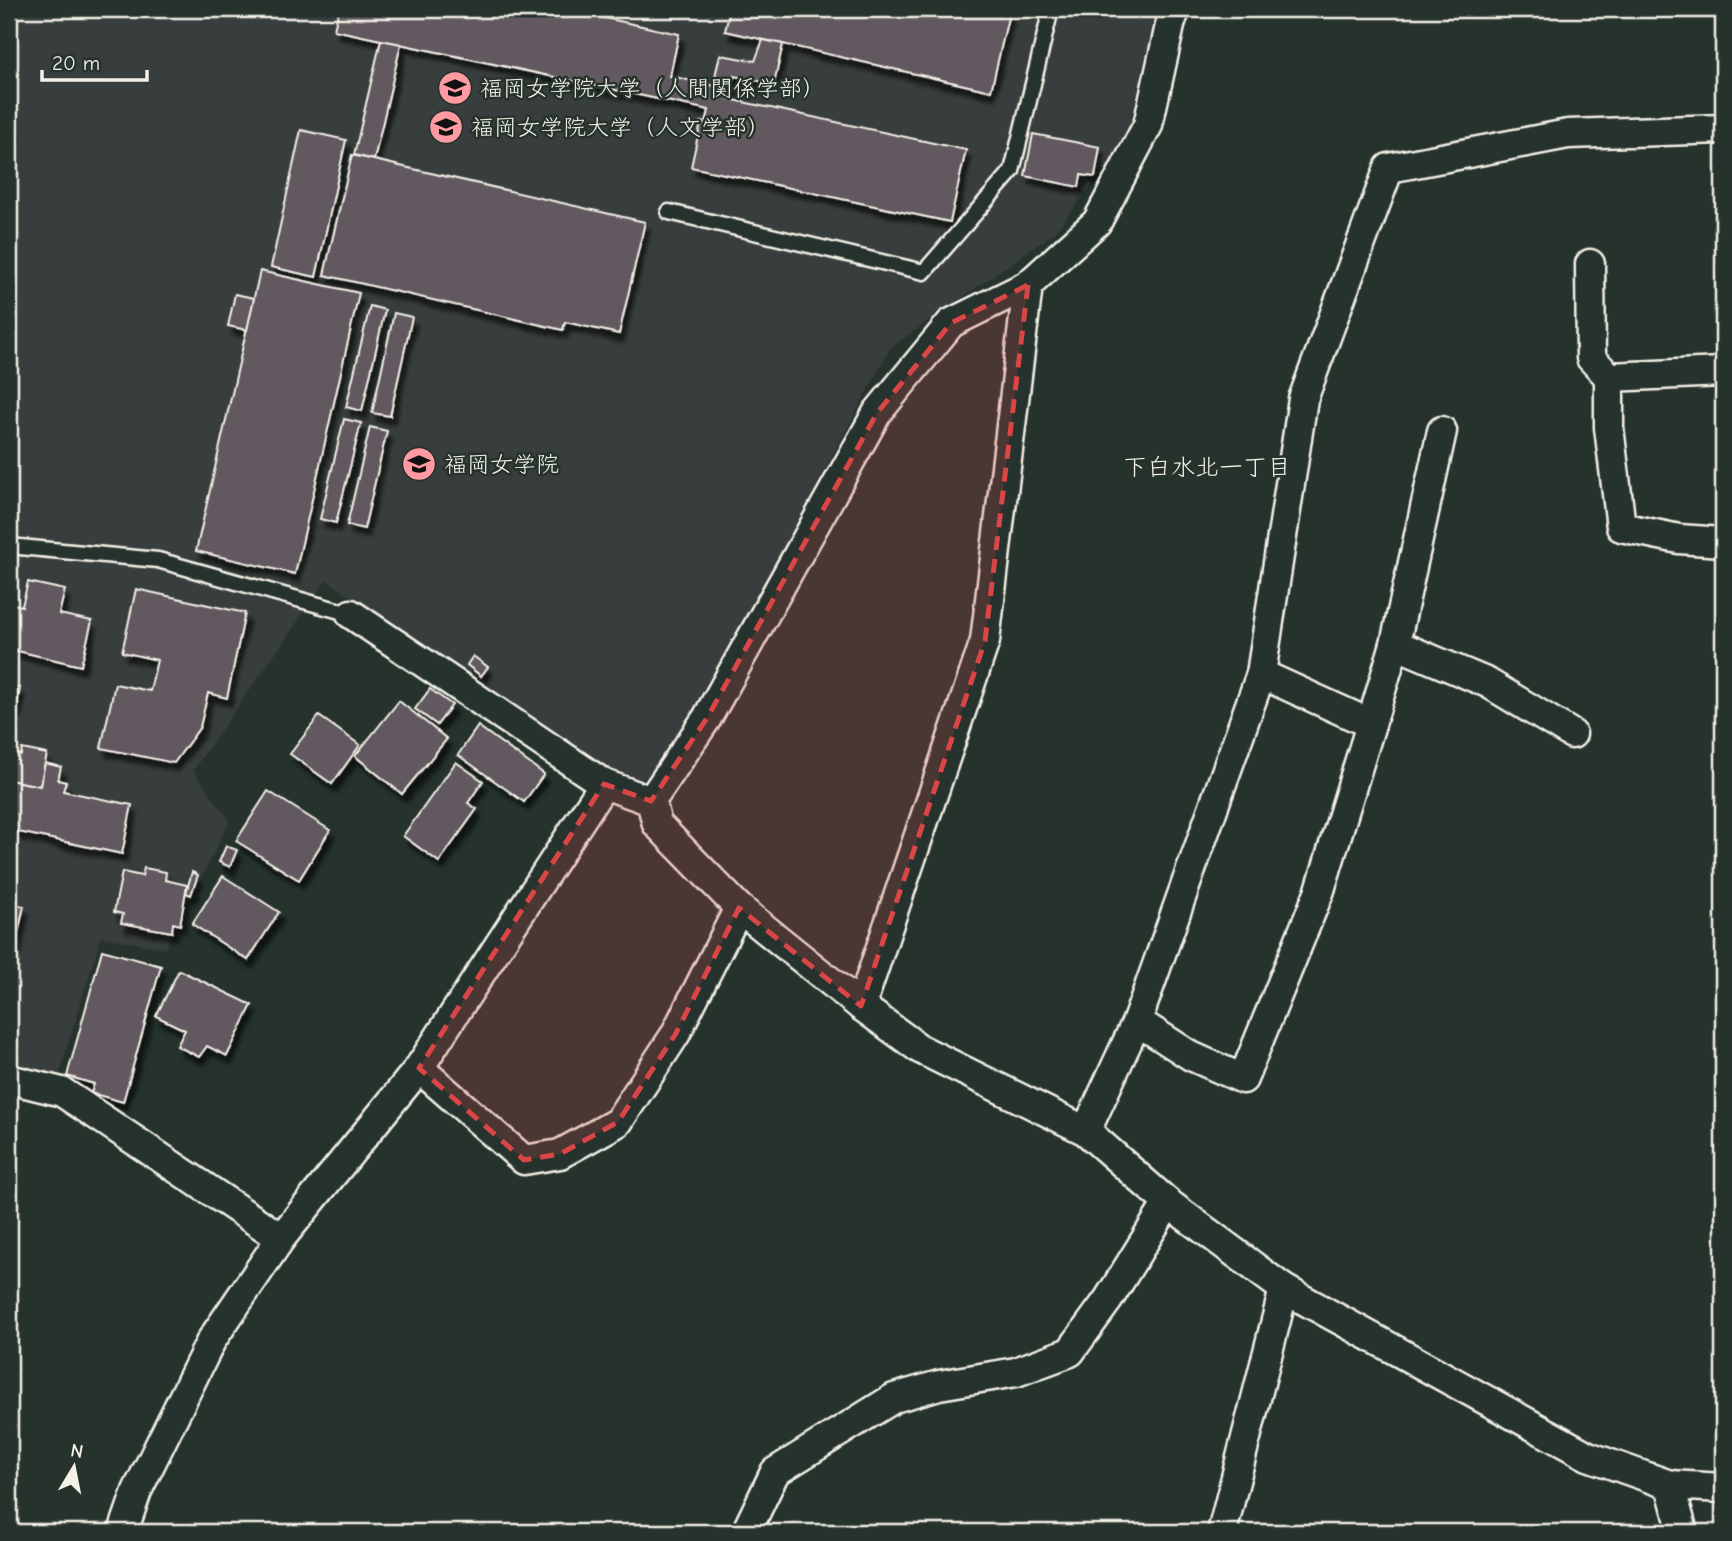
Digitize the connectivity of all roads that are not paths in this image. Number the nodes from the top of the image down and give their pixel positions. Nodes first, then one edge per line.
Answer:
1 (1051, 9) edge
2 (1176, 9) edge
3 (1723, 130) edge
4 (669, 212) dead end
5 (1590, 264) dead end
6 (1028, 285) junction
7 (1723, 372) edge
8 (1609, 377) junction
9 (1442, 431) dead end
10 (1723, 542) edge
11 (9, 546) edge
12 (351, 614) joint
13 (1395, 644) junction
14 (1261, 674) junction
15 (1371, 724) junction
16 (1572, 734) dead end
17 (604, 784) junction
18 (651, 801) junction
19 (740, 908) junction
20 (861, 1006) junction
21 (1137, 1021) junction
22 (419, 1068) junction
23 (9, 1079) edge
24 (1086, 1131) junction
25 (1168, 1203) junction
26 (281, 1238) junction
27 (1284, 1289) junction
28 (1670, 1485) junction
29 (1723, 1488) edge
30 (122, 1532) edge
31 (750, 1532) edge
32 (1222, 1532) edge
33 (1683, 1532) edge

1 - 4 lane
2 - 6 street
3 - 14 street
5 - 8 street
6 - 18 street
6 - 20 street
7 - 8 street
8 - 10 street
9 - 13 street
11 - 12 lane
12 - 17 street
13 - 15 street
13 - 16 street
14 - 15 street
14 - 21 street
15 - 21 street
17 - 18 street
17 - 22 street
18 - 19 street
19 - 20 street
19 - 22 street
20 - 24 street
21 - 24 street
22 - 26 street
23 - 26 street
24 - 25 street
25 - 27 street
25 - 31 street
26 - 30 street
27 - 28 street
27 - 32 street
28 - 29 street
28 - 33 street

